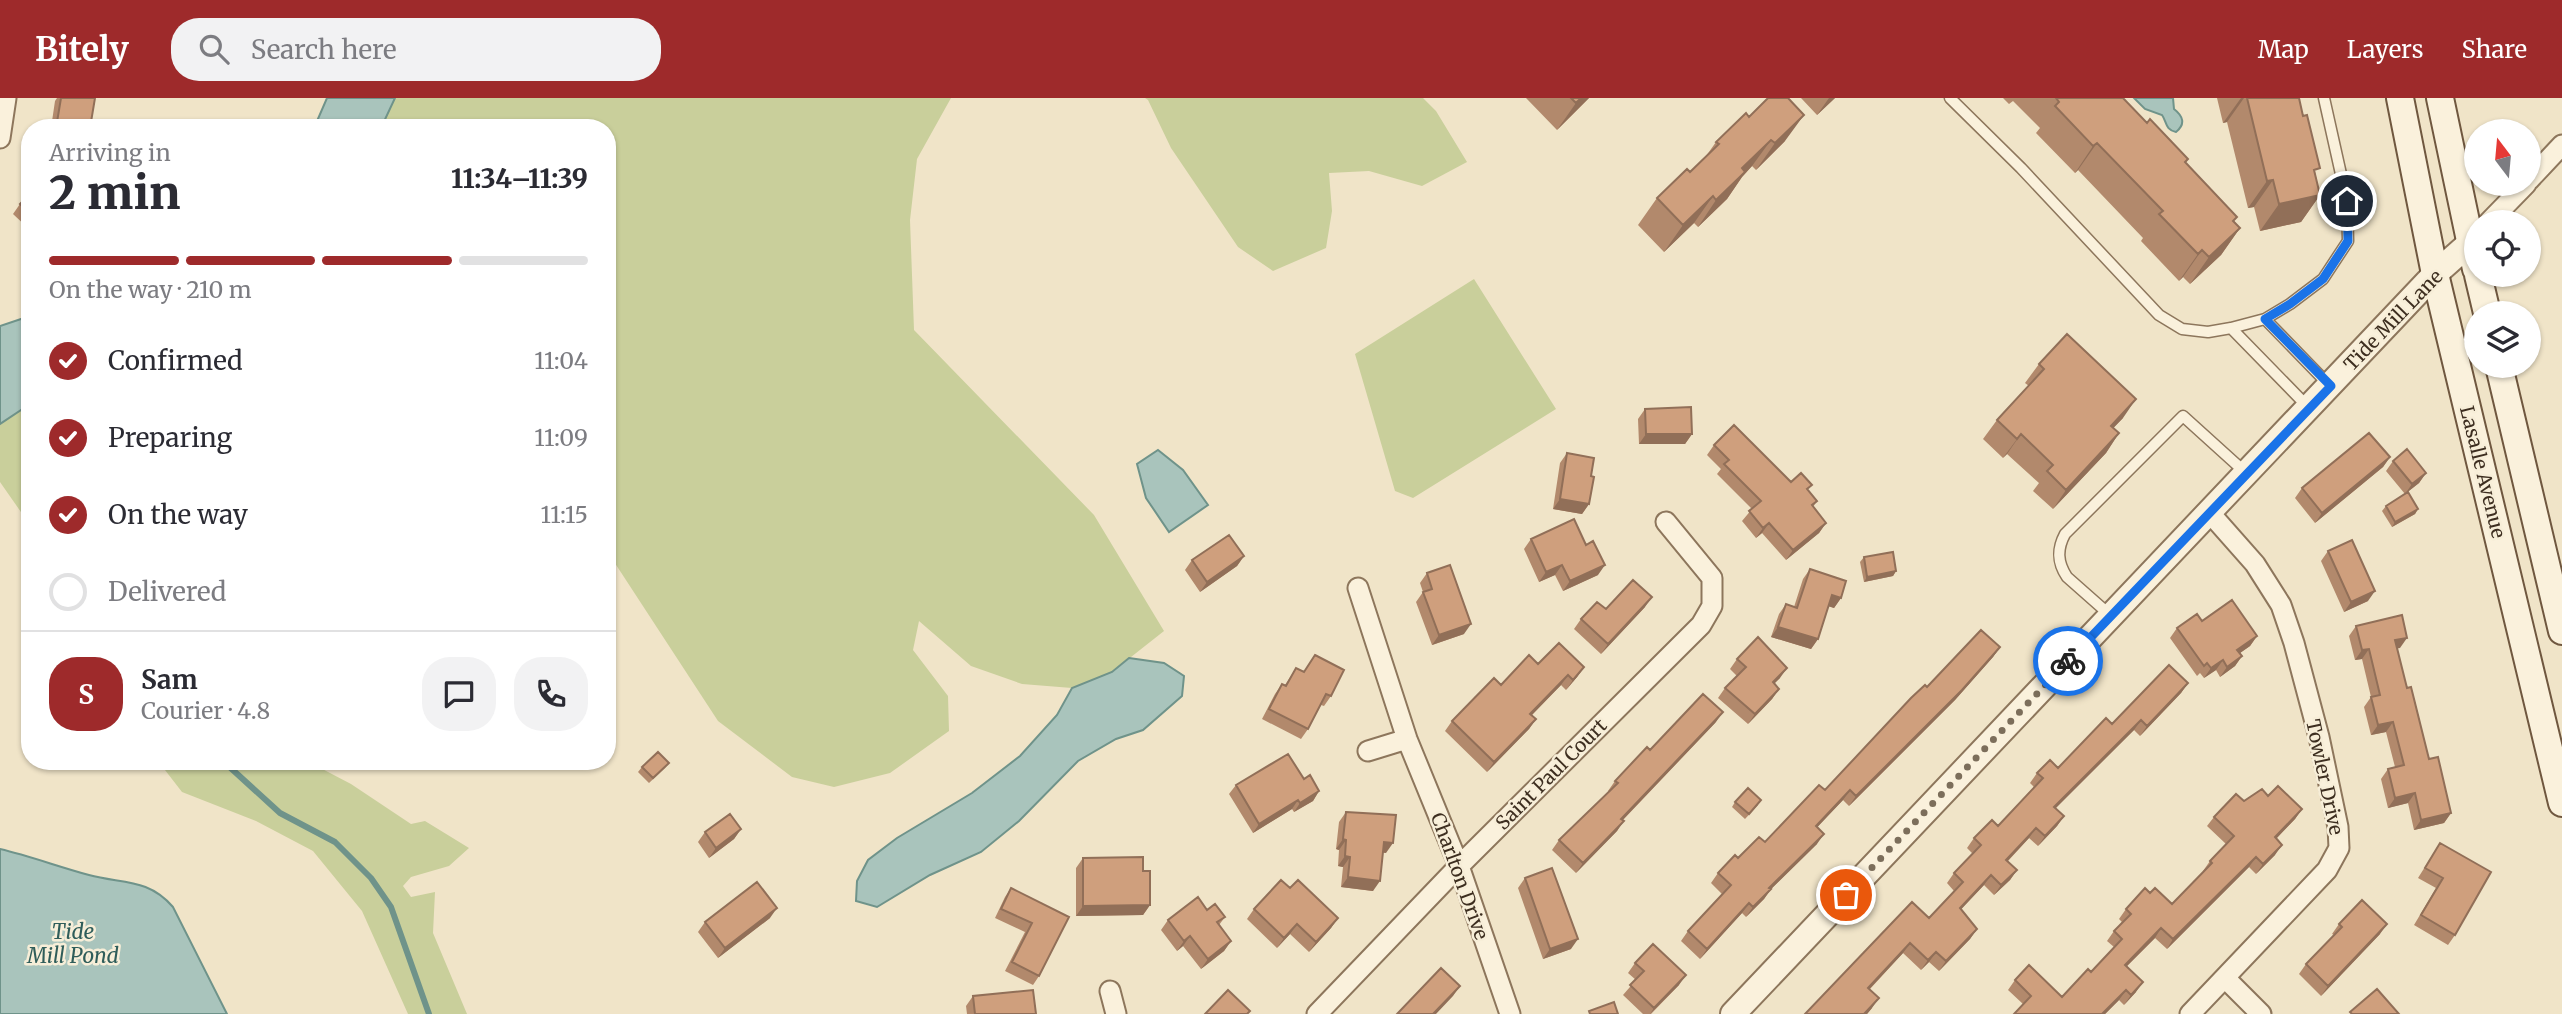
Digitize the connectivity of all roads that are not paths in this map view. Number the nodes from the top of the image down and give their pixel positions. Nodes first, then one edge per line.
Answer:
1 (6, 98) edge
2 (1950, 98) edge
3 (2324, 98) edge
4 (2400, 98) edge
5 (2440, 98) edge
6 (0, 138) edge
7 (2562, 145) edge
8 (2541, 167) edge
9 (2514, 196) edge
10 (2466, 210) edge
11 (2500, 210) edge
12 (2464, 247) edge
13 (2435, 274) junction
14 (2265, 319) junction
15 (2231, 328) junction
16 (2502, 378) edge
17 (2331, 386) junction
18 (2309, 408) junction
19 (2246, 473) junction
20 (2209, 512) junction
21 (1666, 522) dead end
22 (1358, 588) dead end
23 (2110, 616) junction
24 (2562, 632) edge
25 (1407, 739) junction
26 (1368, 751) dead end
27 (2562, 803) edge
28 (1459, 866) junction
29 (2225, 978) junction
30 (1110, 991) dead end
31 (1116, 1014) edge
32 (1317, 1014) edge
33 (1510, 1014) edge
34 (1733, 1014) edge
35 (2190, 1014) edge
36 (2261, 1014) edge

1 - 6 street
2 - 15 lane
3 - 14 lane
4 - 13 main road, Lasalle Avenue
5 - 10 main road
7 - 8 street
9 - 11 street
12 - 13 street, Tide Mill Lane
13 - 17 street, Tide Mill Lane
13 - 27 main road, Lasalle Avenue
14 - 15 lane
14 - 17 lane
15 - 18 lane
16 - 24 main road, Lasalle Avenue
17 - 18 street, Tide Mill Lane
18 - 19 street, Tide Mill Lane
19 - 20 street, Tide Mill Lane
19 - 23 lane
20 - 23 street, Tide Mill Lane
20 - 29 street, Towler Drive
21 - 28 street, Saint Paul Court
22 - 25 street, Charlton Drive
23 - 34 street, Tide Mill Lane
25 - 26 street
25 - 28 street, Charlton Drive
28 - 32 street, Saint Paul Court
28 - 33 street, Charlton Drive
29 - 35 street, Towler Drive
29 - 36 street
30 - 31 street

